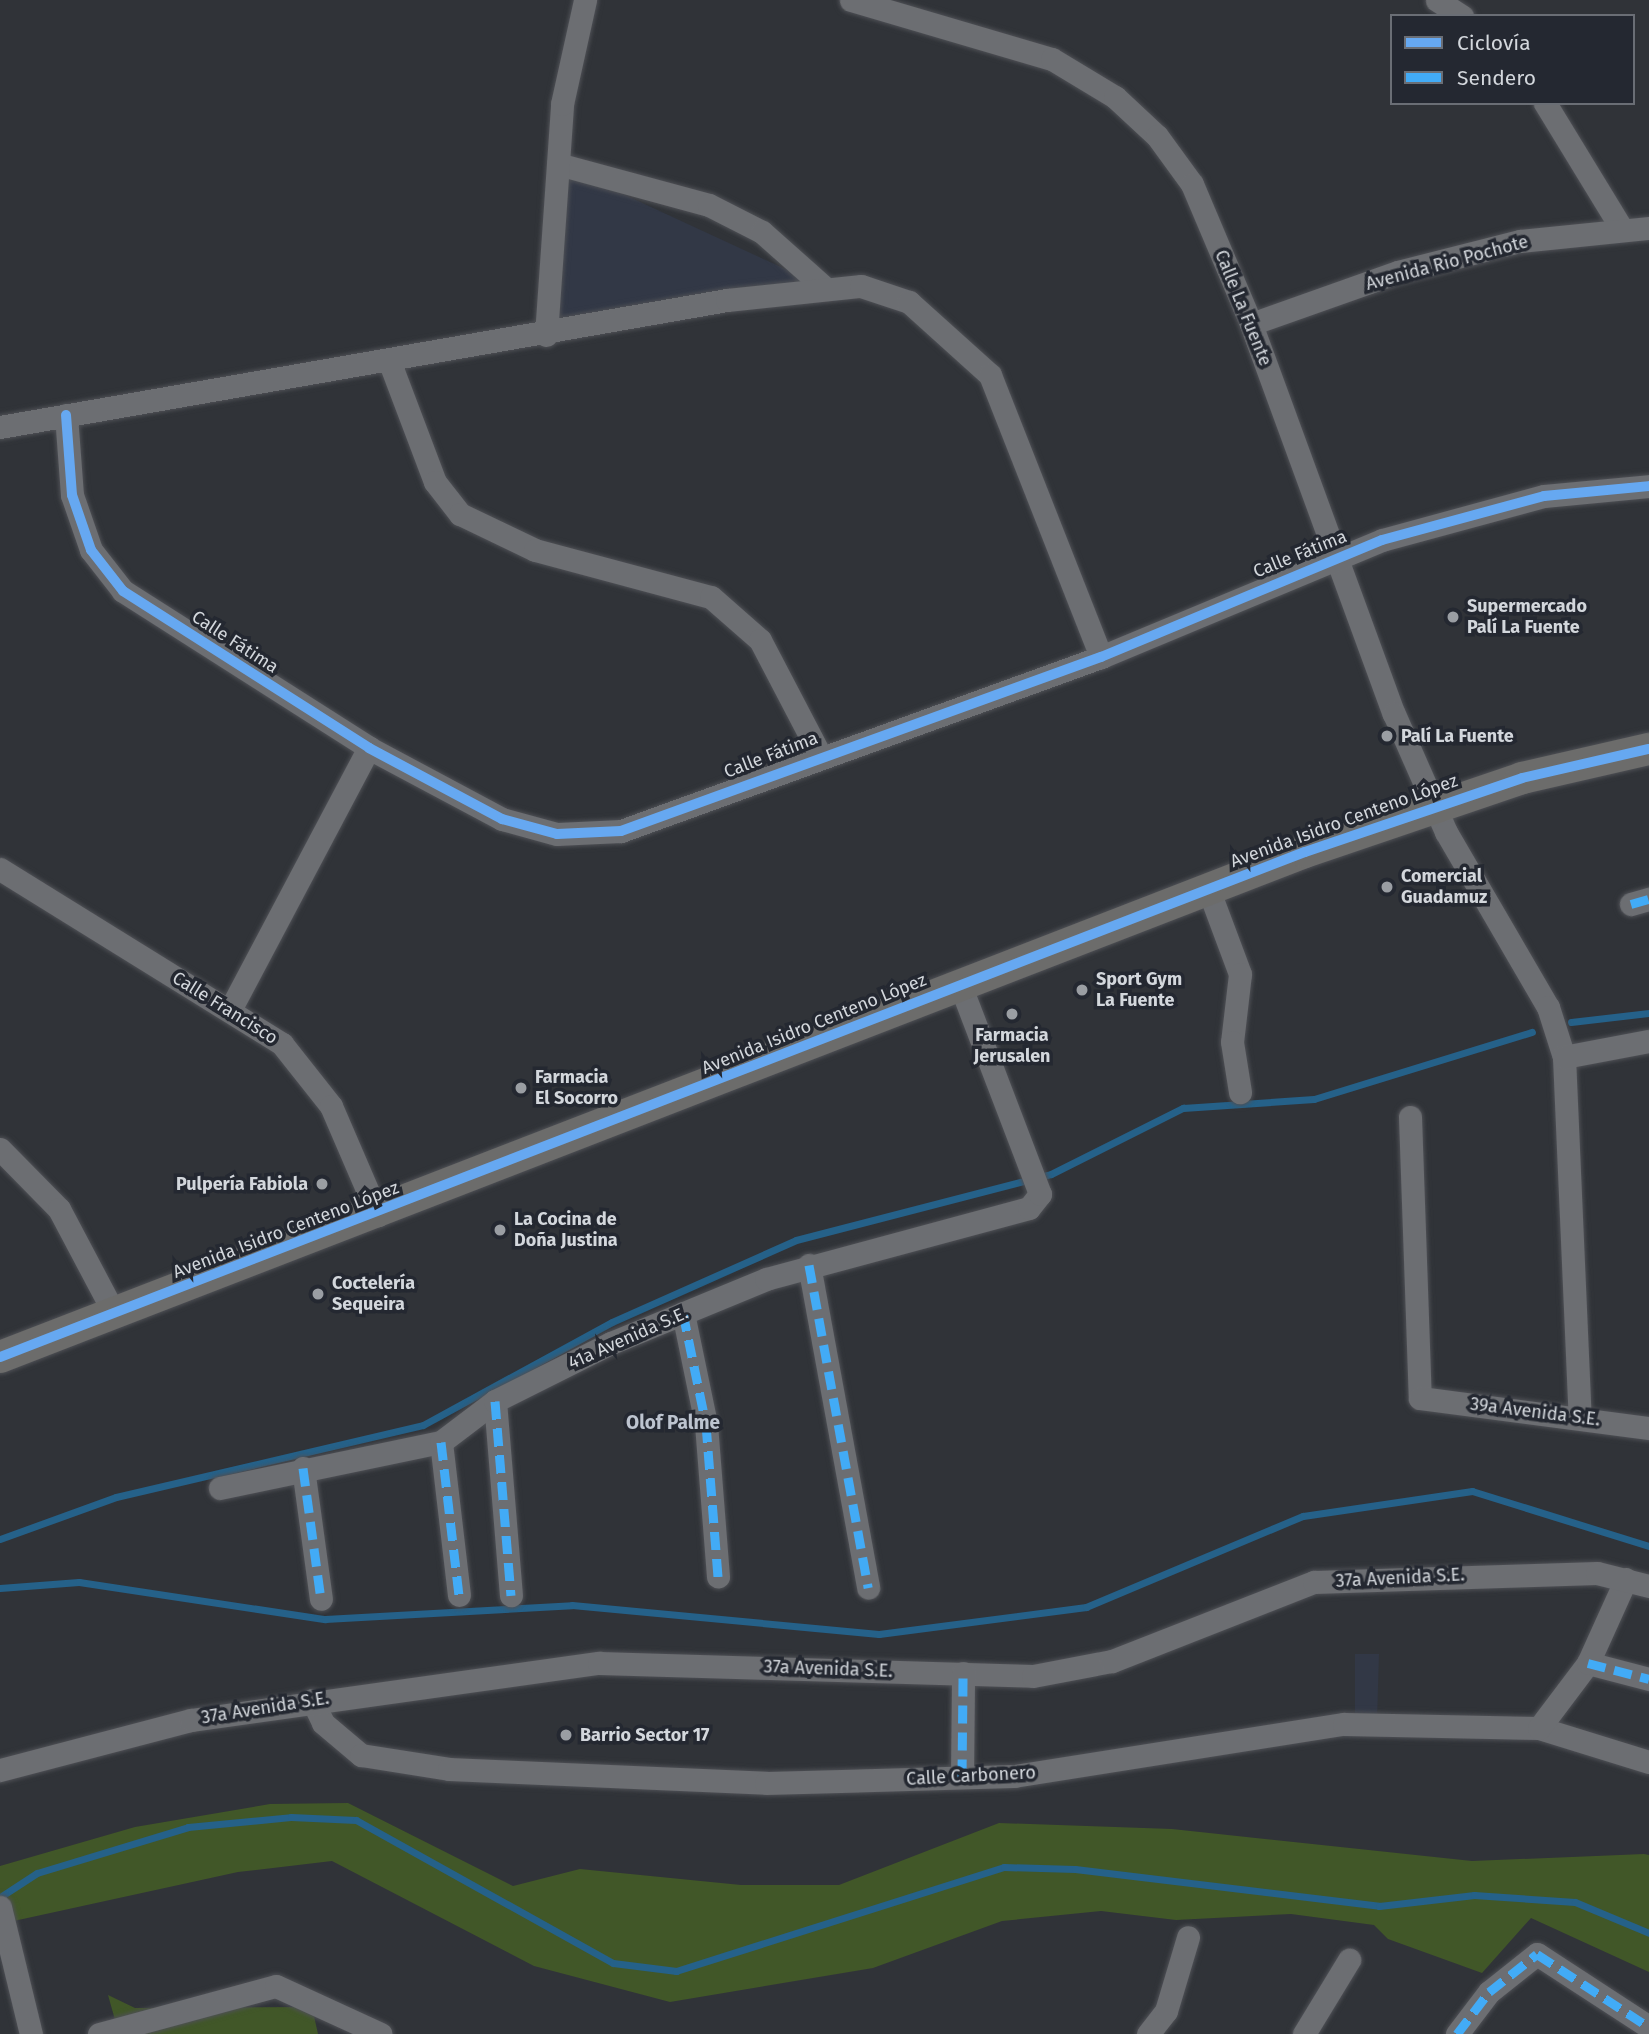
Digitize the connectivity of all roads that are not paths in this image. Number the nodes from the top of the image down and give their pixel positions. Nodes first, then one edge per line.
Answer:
1 (585, 0) edge
2 (851, 0) edge
3 (1437, 0) edge
4 (1459, 14) edge
5 (1546, 105) edge
6 (558, 164) junction
7 (1649, 228) edge
8 (1622, 229) junction
9 (824, 287) junction
10 (1251, 324) junction
11 (546, 335) junction
12 (390, 363) junction
13 (66, 415) junction
14 (0, 427) edge
15 (1649, 486) edge
16 (1338, 556) junction
17 (1101, 657) junction
18 (369, 748) junction
19 (1649, 750) edge
20 (820, 755) junction
21 (1437, 804) junction
22 (0, 869) edge
23 (1209, 891) junction
24 (960, 985) junction
25 (230, 1010) junction
26 (1649, 1041) edge
27 (1564, 1057) junction
28 (1240, 1092) dead end
29 (1410, 1117) dead end
30 (0, 1149) edge
31 (378, 1215) junction
32 (809, 1265) junction
33 (683, 1313) junction
34 (114, 1314) junction
35 (0, 1357) edge
36 (495, 1401) junction
37 (1580, 1417) junction
38 (1649, 1428) edge
39 (441, 1442) junction
40 (303, 1468) junction
41 (220, 1488) dead end
42 (718, 1577) dead end
43 (1626, 1579) junction
44 (1649, 1586) edge
45 (868, 1588) dead end
46 (459, 1595) dead end
47 (511, 1595) dead end
48 (321, 1599) dead end
49 (1587, 1663) junction
50 (963, 1673) junction
51 (1649, 1679) edge
52 (312, 1700) junction
53 (1539, 1728) junction
54 (1649, 1762) edge
55 (0, 1770) edge
56 (962, 1777) junction
57 (2, 1914) edge
58 (1188, 1937) dead end
59 (1349, 1960) dead end
60 (1649, 2027) edge
61 (135, 2028) edge
62 (31, 2034) edge
63 (99, 2034) edge
64 (381, 2034) edge
65 (1148, 2034) edge
66 (1304, 2034) edge
67 (1457, 2034) edge

1 - 6 street
2 - 10 street, Calle La Fuente
3 - 4 street
5 - 8 street
6 - 9 street
6 - 11 street
7 - 8 street, Avenida Rio Pochote
8 - 10 street, Avenida Rio Pochote
9 - 11 street
9 - 17 street
10 - 16 street, Calle La Fuente
11 - 12 street
12 - 13 street
12 - 20 street
13 - 14 street
13 - 18 street, Calle Fátima
15 - 16 street, Calle Fátima
16 - 17 street, Calle Fátima
16 - 21 street, Calle La Fuente
17 - 20 street, Calle Fátima
18 - 20 street, Calle Fátima
18 - 25 street
19 - 21 street, Avenida Isidro Centeno López
21 - 23 street, Avenida Isidro Centeno López
21 - 27 street, Calle La Fuente
22 - 25 street, Calle Francisco
23 - 24 street, Avenida Isidro Centeno López
23 - 28 street
24 - 31 street, Avenida Isidro Centeno López
24 - 32 street, 41a Avenida S.E.
25 - 31 street, Calle Francisco
26 - 27 street
27 - 37 street, Calle La Fuente
29 - 37 street, 39a Avenida S.E.
30 - 34 street
31 - 34 street, Avenida Isidro Centeno López
32 - 33 street, 41a Avenida S.E.
32 - 45 street
33 - 36 street, 41a Avenida S.E.
33 - 42 street
34 - 35 street, Avenida Isidro Centeno López
36 - 39 street, 41a Avenida S.E.
36 - 47 street
37 - 38 street, 39a Avenida S.E.
39 - 40 street, 41a Avenida S.E.
39 - 46 street
40 - 41 street, 41a Avenida S.E.
40 - 48 street
43 - 44 street, 37a Avenida S.E.
43 - 49 street
43 - 50 street, 37a Avenida S.E.
49 - 51 street
49 - 53 street
50 - 52 street, 37a Avenida S.E.
50 - 56 street
52 - 55 street, 37a Avenida S.E.
52 - 56 street, Calle Carbonero
53 - 54 street, Calle Carbonero
53 - 56 street, Calle Carbonero
57 - 62 street
58 - 65 street
59 - 66 street
60 - 67 street
61 - 63 street
61 - 64 street

